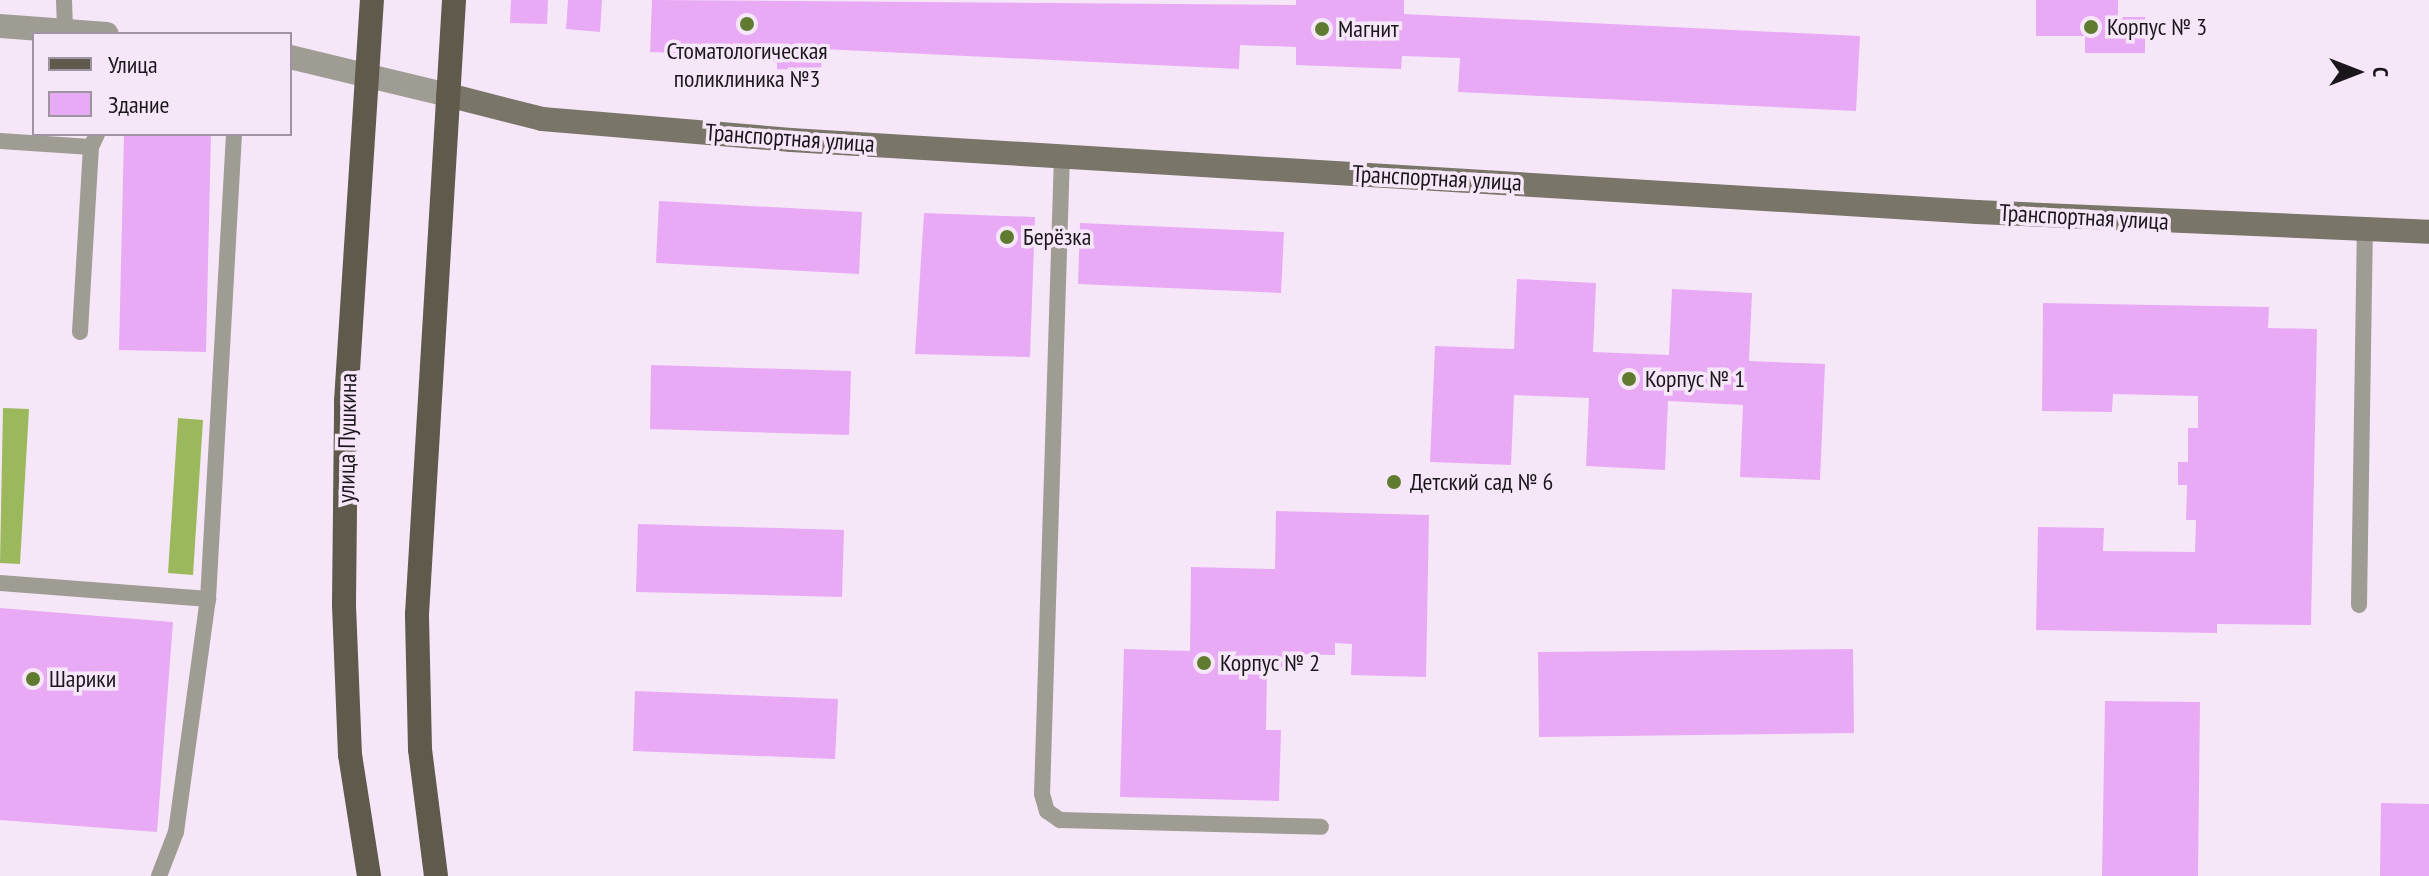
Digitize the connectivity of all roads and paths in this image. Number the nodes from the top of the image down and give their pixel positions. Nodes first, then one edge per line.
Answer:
1 (64, 0) edge
2 (372, 0) edge
3 (454, 0) edge
4 (0, 26) edge
5 (65, 30) junction
6 (86, 32) edge
7 (292, 58) edge
8 (367, 77) junction
9 (448, 95) junction
10 (234, 136) edge
11 (0, 141) edge
12 (94, 141) edge
13 (1062, 155) junction
14 (2365, 231) junction
15 (2429, 232) edge
16 (80, 332) dead end
17 (0, 583) edge
18 (208, 599) junction
19 (2359, 605) dead end
20 (1321, 827) dead end
21 (159, 876) edge
22 (369, 876) edge
23 (436, 876) edge

1 - 5 lane
2 - 8 main road, улица Пушкина
3 - 9 main road
4 - 5 street
5 - 6 street
7 - 8 street
8 - 9 street
8 - 22 main road, улица Пушкина
9 - 13 street, Транспортная улица
9 - 23 main road
10 - 18 lane
11 - 12 lane
12 - 16 lane
13 - 14 street, Транспортная улица
13 - 20 lane
14 - 15 street, Транспортная улица
14 - 19 lane
17 - 18 lane
18 - 21 lane

